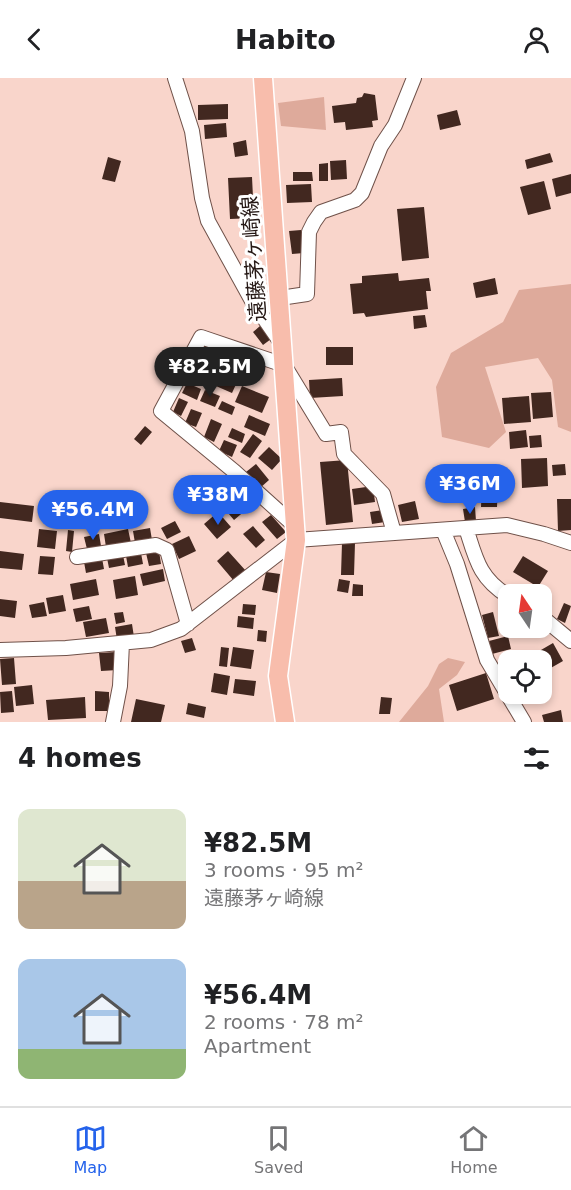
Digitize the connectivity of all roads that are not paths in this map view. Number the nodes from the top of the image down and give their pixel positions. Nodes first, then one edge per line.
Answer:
1 (176, 78) edge
2 (263, 78) edge
3 (414, 78) edge
4 (280, 298) junction
5 (282, 344) junction
6 (284, 365) junction
7 (466, 528) junction
8 (443, 530) junction
9 (295, 533) junction
10 (394, 533) junction
11 (571, 543) edge
12 (77, 557) dead end
13 (498, 588) edge
14 (188, 624) junction
15 (552, 625) edge
16 (571, 641) edge
17 (122, 643) junction
18 (0, 650) edge
19 (113, 722) edge
20 (285, 722) edge
21 (524, 722) edge

1 - 5 street
2 - 4 main road, 遠藤茅ヶ崎線
3 - 4 street
4 - 5 main road, 遠藤茅ヶ崎線
5 - 6 main road, 遠藤茅ヶ崎線
6 - 9 main road, 遠藤茅ヶ崎線
6 - 9 street
6 - 10 street
7 - 8 street
7 - 11 street
7 - 13 street
8 - 10 street
8 - 21 street
9 - 10 street
9 - 14 street
9 - 20 main road, 遠藤茅ヶ崎線
12 - 14 street
14 - 17 street
15 - 16 street
17 - 18 street
17 - 19 street

